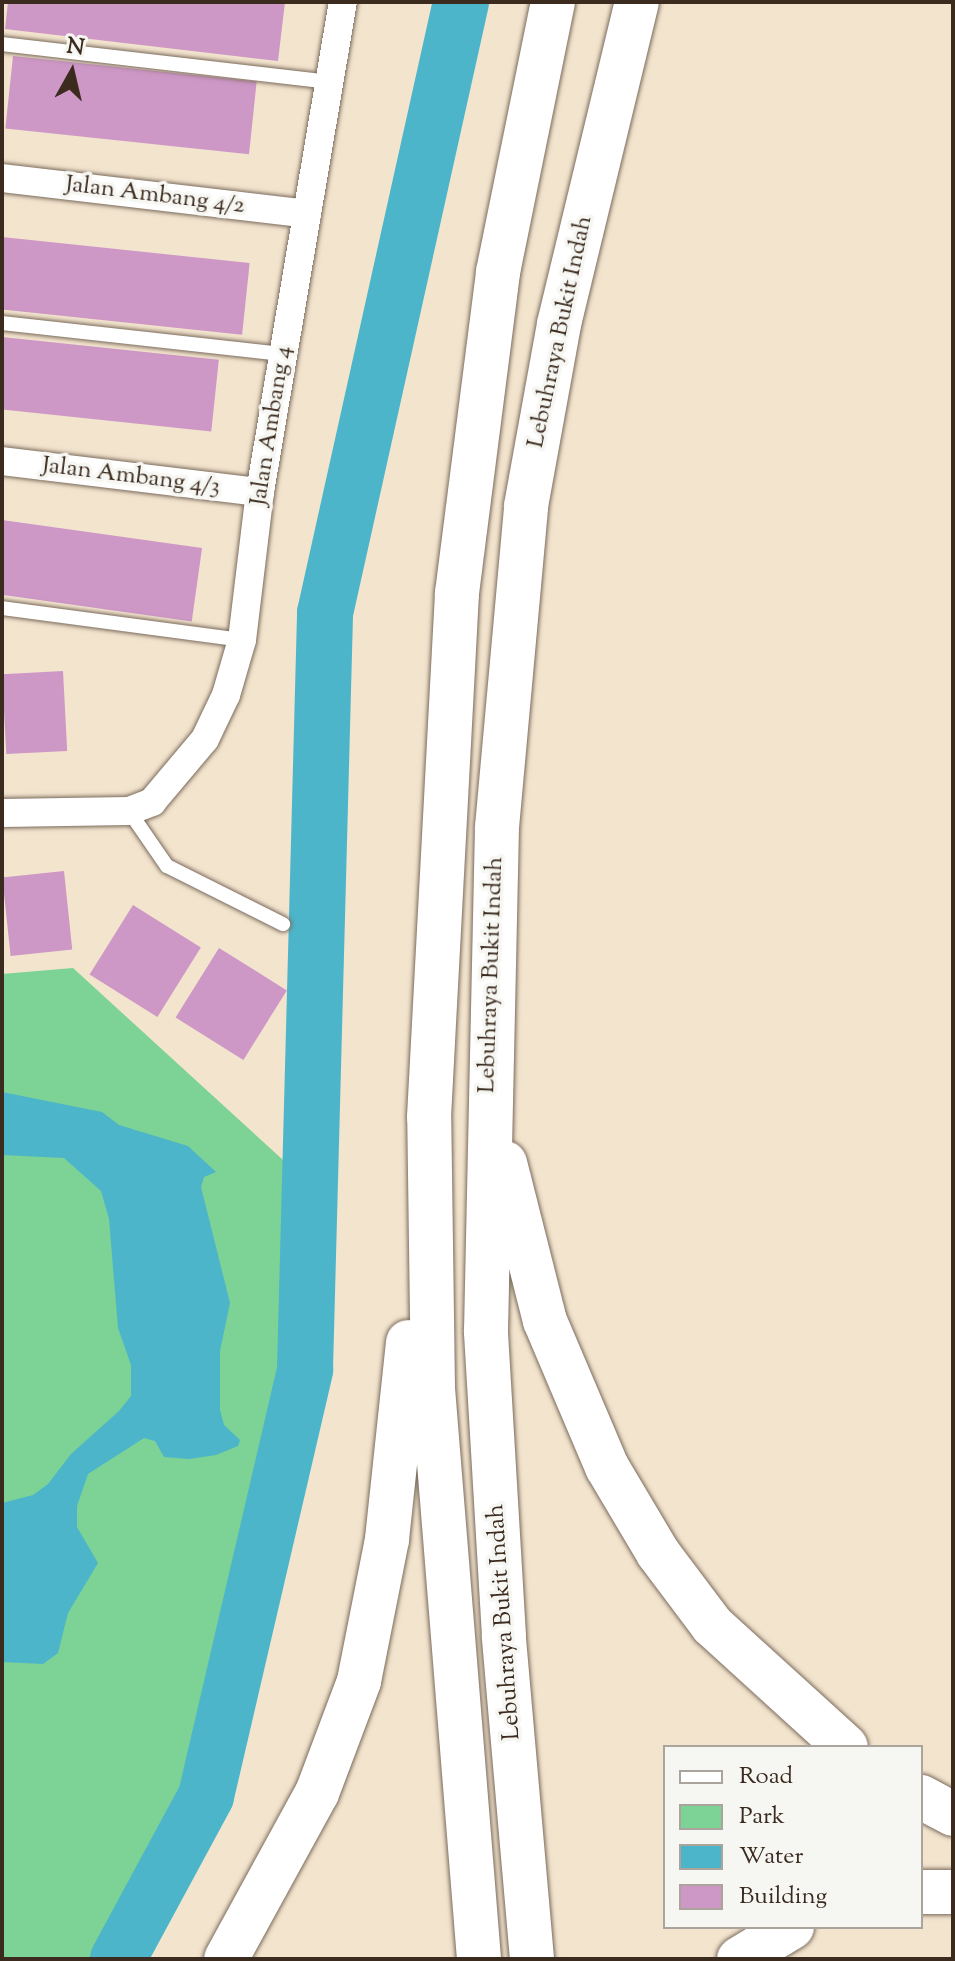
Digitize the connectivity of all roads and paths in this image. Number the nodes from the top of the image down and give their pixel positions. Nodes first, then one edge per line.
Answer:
1 (343, 2) edge
2 (534, 2) edge
3 (553, 2) edge
4 (637, 2) edge
5 (2, 44) edge
6 (330, 82) junction
7 (532, 88) junction
8 (2, 178) edge
9 (307, 214) junction
10 (2, 323) edge
11 (284, 354) junction
12 (2, 461) edge
13 (260, 492) junction
14 (2, 608) edge
15 (242, 640) junction
16 (129, 811) junction
17 (2, 813) edge
18 (283, 924) dead end
19 (489, 1030) junction
20 (429, 1117) junction
21 (844, 1745) edge
22 (923, 1798) edge
23 (953, 1814) edge
24 (923, 1892) edge
25 (953, 1892) edge
26 (789, 1929) edge
27 (226, 1959) edge
28 (479, 1959) edge
29 (532, 1959) edge
30 (739, 1959) edge

1 - 6 street, Jalan Ambang 4
2 - 7 highway
3 - 7 highway
4 - 19 highway, Lebuhraya Bukit Indah
5 - 6 lane
6 - 9 street, Jalan Ambang 4
7 - 20 highway
8 - 9 street, Jalan Ambang 4/2
9 - 11 street, Jalan Ambang 4
10 - 11 lane
11 - 13 street, Jalan Ambang 4
12 - 13 street, Jalan Ambang 4/3
13 - 15 street, Jalan Ambang 4
14 - 15 lane
15 - 16 street, Jalan Ambang 4
16 - 17 street
16 - 18 lane
19 - 21 highway
19 - 29 highway, Lebuhraya Bukit Indah
20 - 27 highway
20 - 28 highway
22 - 23 highway
24 - 25 highway
26 - 30 highway

